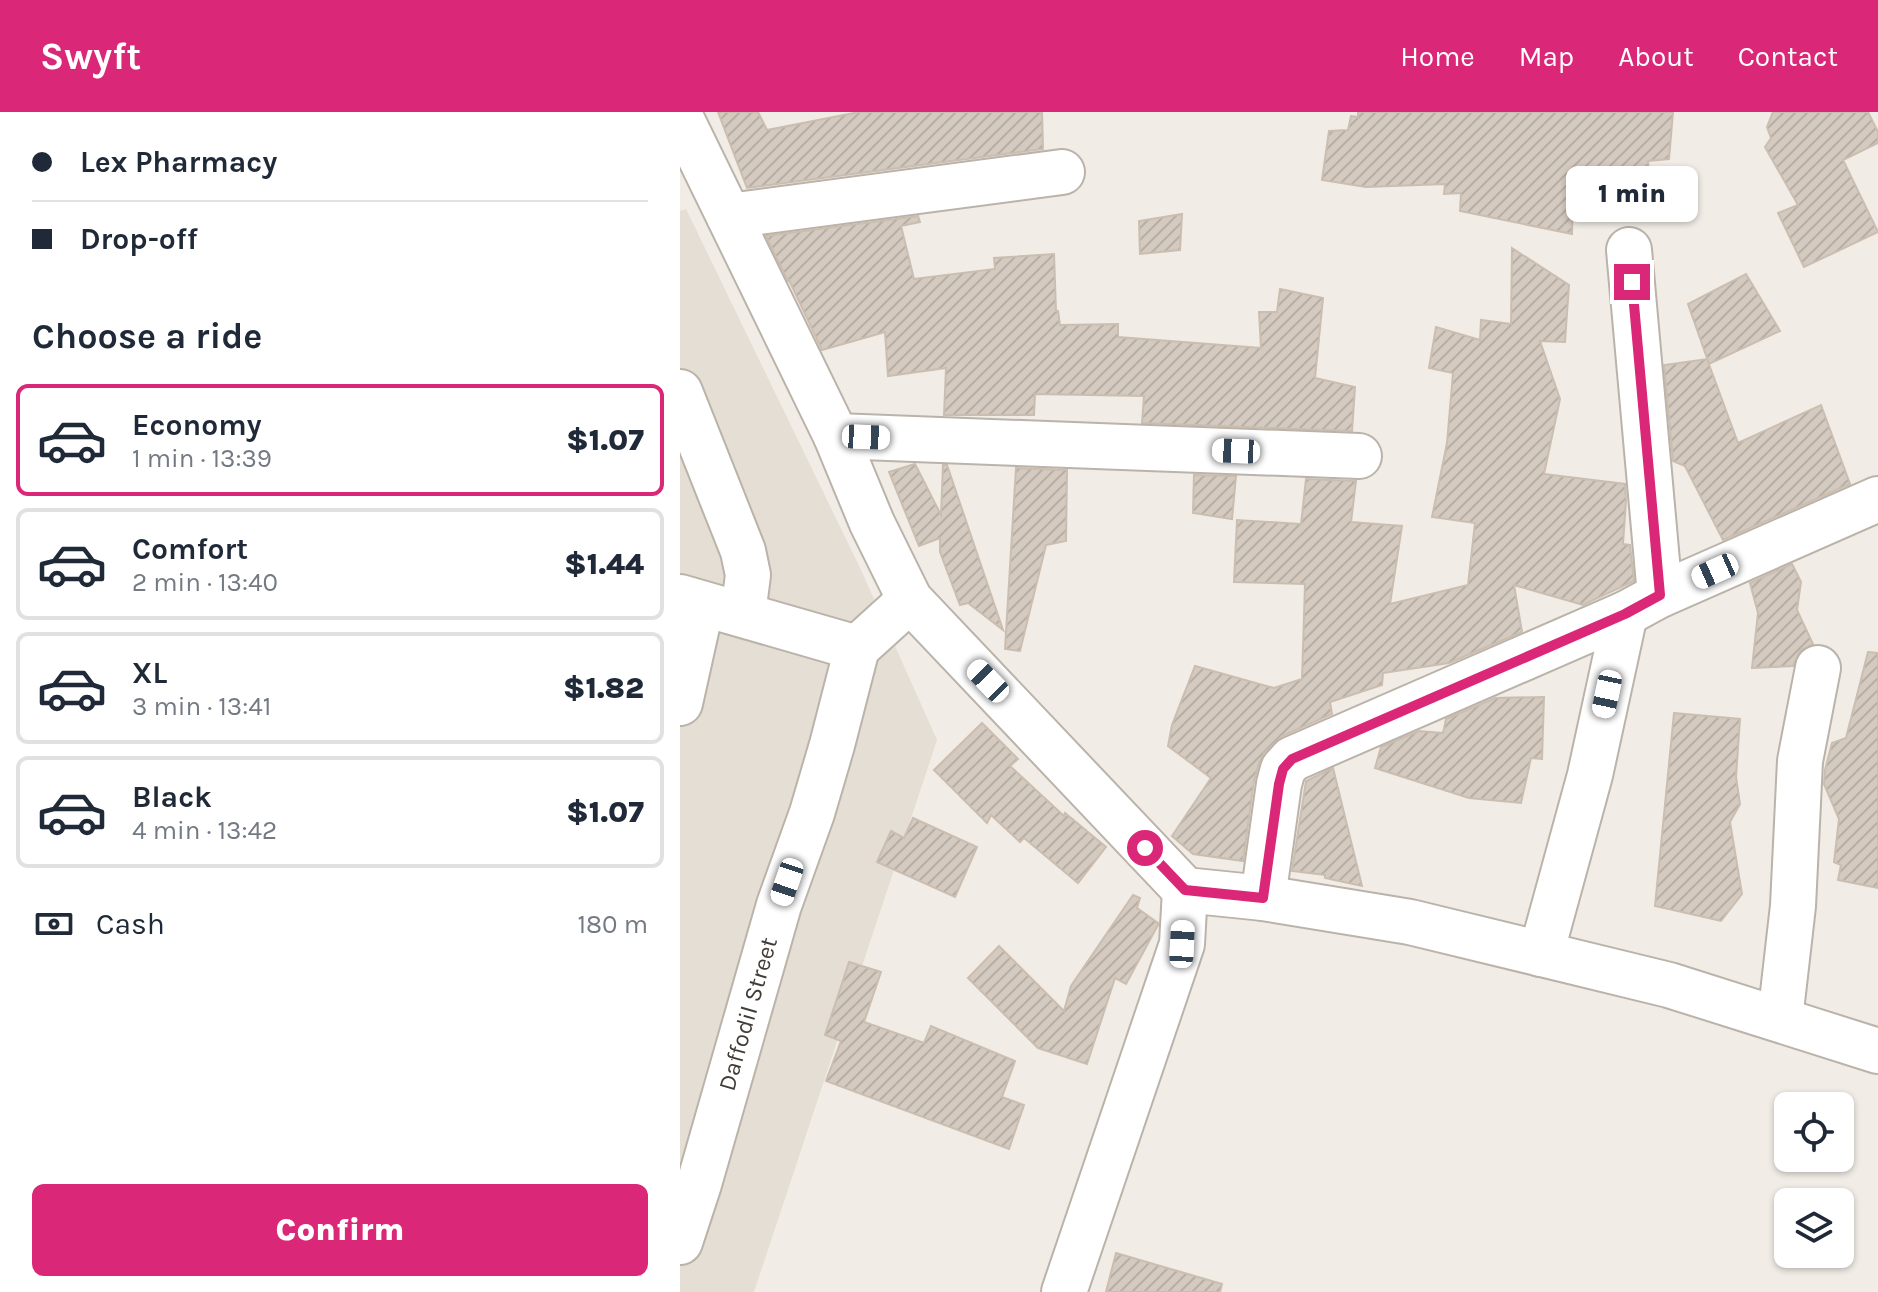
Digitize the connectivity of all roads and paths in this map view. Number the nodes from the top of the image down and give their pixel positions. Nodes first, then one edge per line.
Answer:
1 (680, 116) edge
2 (1062, 172) dead end
3 (729, 216) junction
4 (1629, 250) dead end
5 (680, 392) edge
6 (836, 436) junction
7 (1359, 456) dead end
8 (1878, 499) edge
9 (910, 600) junction
10 (1642, 604) junction
11 (708, 605) edge
12 (857, 648) junction
13 (1818, 668) dead end
14 (680, 703) edge
15 (1185, 890) junction
16 (1263, 898) junction
17 (1541, 954) junction
18 (1780, 1019) junction
19 (1878, 1051) edge
20 (680, 1242) edge
21 (1064, 1292) edge

1 - 3 street
2 - 3 street
3 - 6 street
4 - 10 street
5 - 11 street
6 - 7 street
6 - 9 street
8 - 10 street
9 - 12 street
9 - 15 street
10 - 16 street
10 - 17 street
11 - 12 street
11 - 14 street
12 - 20 street, Daffodil Street
13 - 18 street
15 - 16 street
15 - 21 street
16 - 17 street
17 - 18 street
18 - 19 street

